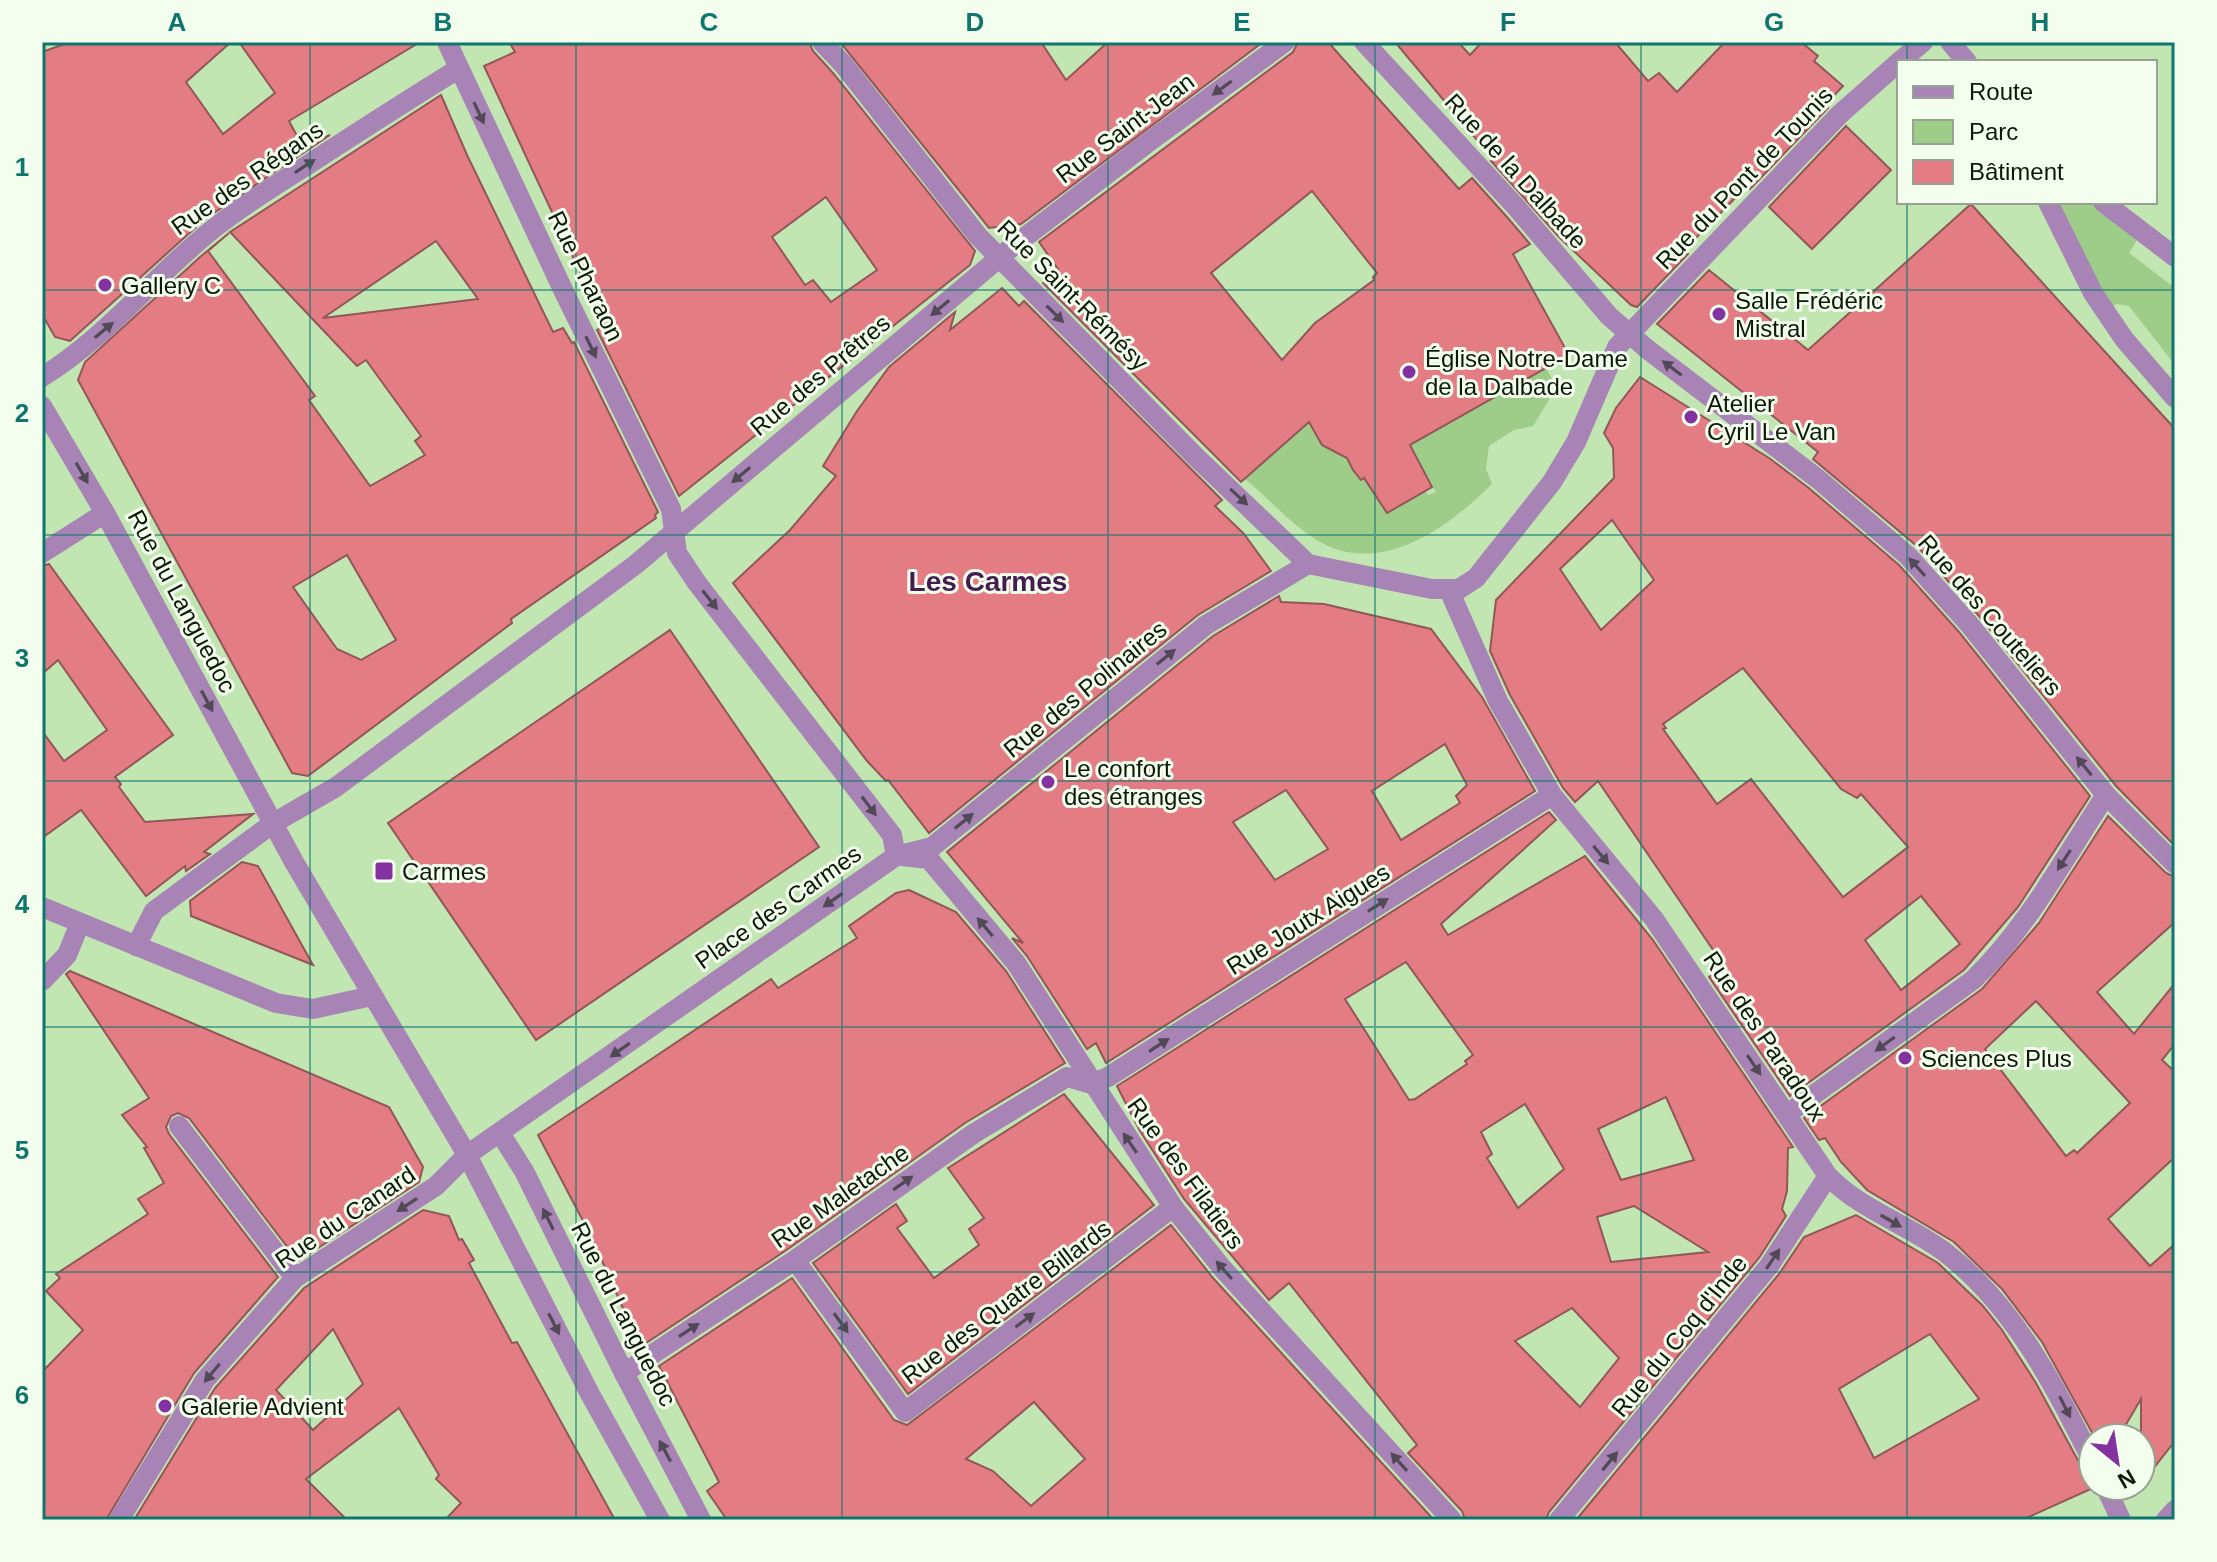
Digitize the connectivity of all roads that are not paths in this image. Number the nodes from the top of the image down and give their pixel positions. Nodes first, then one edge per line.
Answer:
1 (447, 42) edge
2 (822, 42) edge
3 (1285, 42) edge
4 (1364, 42) edge
5 (1923, 42) edge
6 (1950, 42) edge
7 (1901, 60) edge
8 (1965, 60) edge
9 (1897, 64) edge
10 (458, 69) junction
11 (2049, 204) edge
12 (2106, 204) edge
13 (2175, 257) edge
14 (1000, 258) junction
15 (1630, 334) junction
16 (42, 377) edge
17 (2175, 398) edge
18 (42, 406) edge
19 (105, 513) junction
20 (676, 533) junction
21 (42, 553) edge
22 (1308, 564) junction
23 (1449, 590) junction
24 (1552, 795) junction
25 (2106, 795) junction
26 (272, 824) junction
27 (896, 856) junction
28 (2175, 864) edge
29 (42, 907) edge
30 (80, 923) junction
31 (136, 946) junction
32 (42, 981) edge
33 (372, 996) junction
34 (1091, 1084) junction
35 (1787, 1114) junction
36 (179, 1126) dead end
37 (500, 1133) junction
38 (467, 1155) junction
39 (1828, 1176) junction
40 (1173, 1207) junction
41 (795, 1260) junction
42 (295, 1278) junction
43 (624, 1373) junction
44 (2077, 1431) edge
45 (2175, 1510) edge
46 (119, 1520) edge
47 (660, 1520) edge
48 (701, 1520) edge
49 (1452, 1520) edge
50 (1559, 1520) edge
51 (2166, 1520) edge

1 - 10 street, Rue Pharaon
2 - 14 street, Rue Saint-Rémésy
3 -> 14 street, Rue Saint-Jean
4 - 15 street, Rue de la Dalbade
5 - 7 street, Rue du Pont de Tounis
6 - 8 street
9 - 15 street, Rue du Pont de Tounis, bridge
16 -> 10 street, Rue des Régans
10 -> 20 street, Rue Pharaon
11 - 17 street
12 - 13 street
14 -> 20 street, Rue des Prêtres
14 -> 22 street, Rue Saint-Rémésy
15 - 23 street, Rue du Pont de Tounis
25 -> 15 street, Rue des Couteliers
18 -> 19 street, Rue du Languedoc
19 - 21 street
19 -> 26 street, Rue du Languedoc
20 - 26 street
20 -> 27 street, Place des Carmes
22 - 23 street
27 -> 22 street, Rue des Polinaires
23 - 24 street, Rue des Paradoux
34 -> 24 street, Rue Joutx Aigues
24 -> 35 street, Rue des Paradoux
25 - 28 street, Rue des Couteliers
25 -> 35 street
26 - 31 street
26 - 33 street
34 -> 27 street, Rue des Filatiers
27 -> 37 street, Place des Carmes
29 - 30 street
30 - 31 street
30 - 32 street
31 - 33 street
33 - 38 street
40 -> 34 street, Rue des Filatiers
41 -> 34 street, Rue Maletache
35 - 39 street, Rue des Paradoux
36 - 42 street
37 - 38 street, Place des Carmes
43 -> 37 street, Rue du Languedoc
38 -> 42 street, Rue du Canard
38 -> 47 street
39 -> 44 street, Rue des Paradoux
50 -> 39 street, Rue du Coq d'Inde
41 -> 40 street, Rue des Quatre Billards
49 -> 40 street, Rue des Filatiers
43 -> 41 street, Rue Maletache
42 -> 46 street, Rue du Canard
48 -> 43 street, Rue du Languedoc
45 - 51 street

